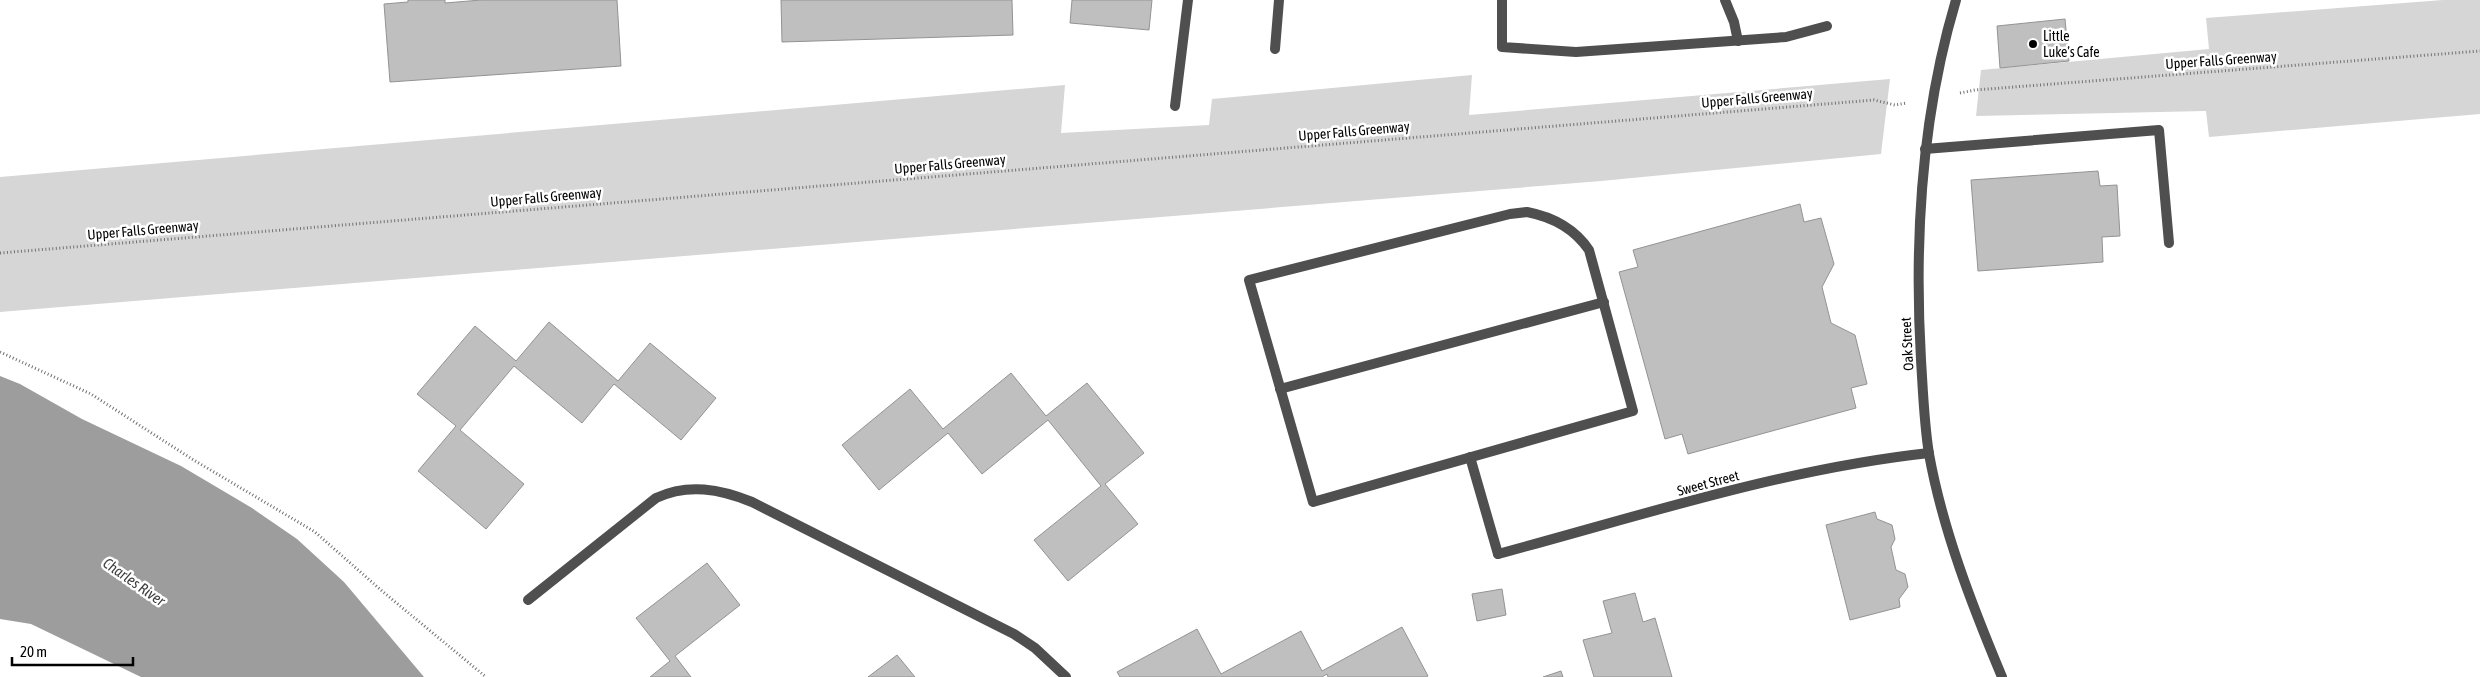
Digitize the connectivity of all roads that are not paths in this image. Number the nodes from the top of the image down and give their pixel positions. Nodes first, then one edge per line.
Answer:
1 (1188, 0) edge
2 (1279, 0) edge
3 (1502, 0) edge
4 (1725, 0) edge
5 (1956, 0) edge
6 (1826, 26) dead end
7 (1738, 41) junction
8 (1275, 49) dead end
9 (1176, 106) dead end
10 (1925, 149) junction
11 (2169, 243) dead end
12 (1604, 302) junction
13 (1280, 389) junction
14 (1929, 453) junction
15 (1470, 457) junction
16 (528, 600) dead end
17 (1066, 677) edge
18 (2002, 677) edge

1 - 9 street
2 - 8 street
3 - 7 street
4 - 7 street
5 - 10 street, Oak Street
6 - 7 street
10 - 11 street
10 - 14 street, Oak Street
12 - 13 street
12 - 13 street
12 - 15 street
13 - 15 street
14 - 15 street, Sweet Street
14 - 18 street, Oak Street
16 - 17 street

